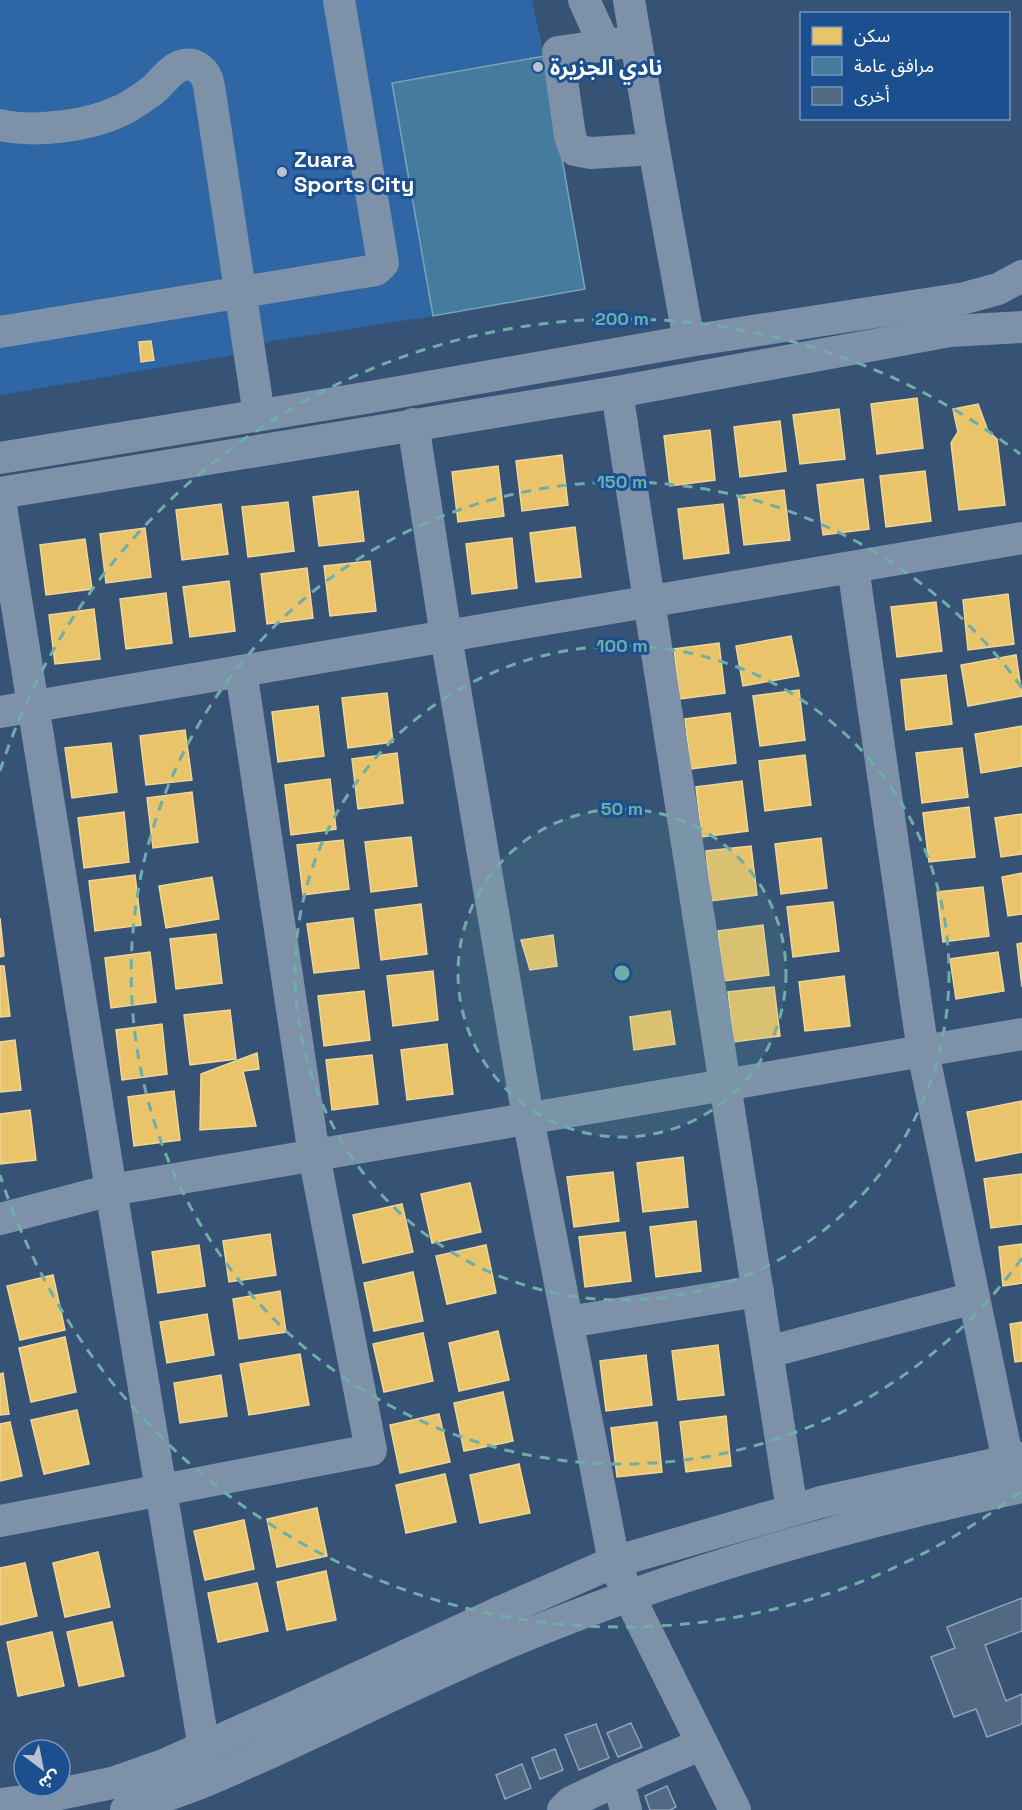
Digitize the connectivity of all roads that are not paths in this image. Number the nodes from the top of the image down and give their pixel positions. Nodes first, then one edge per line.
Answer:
1 (339, 0) edge
2 (584, 0) edge
3 (629, 0) edge
4 (636, 41) junction
5 (605, 46) junction
6 (0, 125) edge
7 (654, 149) junction
8 (1022, 276) edge
9 (241, 293) junction
10 (1022, 327) edge
11 (0, 332) edge
12 (689, 341) junction
13 (617, 392) junction
14 (259, 415) junction
15 (413, 424) junction
16 (0, 458) edge
17 (0, 493) edge
18 (0, 500) edge
19 (1022, 538) edge
20 (852, 567) junction
21 (648, 602) junction
22 (446, 636) junction
23 (241, 671) junction
24 (33, 706) junction
25 (0, 712) edge
26 (1019, 1036) edge
27 (923, 1052) junction
28 (727, 1084) junction
29 (528, 1118) junction
30 (314, 1155) junction
31 (111, 1190) junction
32 (0, 1219) edge
33 (758, 1291) junction
34 (974, 1298) junction
35 (568, 1322) junction
36 (768, 1352) junction
37 (1017, 1469) edge
38 (161, 1489) junction
39 (792, 1510) junction
40 (0, 1521) edge
41 (614, 1562) junction
42 (629, 1596) junction
43 (702, 1744) junction
44 (204, 1748) junction
45 (618, 1780) junction
46 (0, 1804) edge
47 (126, 1810) edge
48 (563, 1810) edge
49 (626, 1810) edge
50 (735, 1810) edge

1 - 9 street
2 - 5 street
3 - 4 street
4 - 5 street
4 - 7 street
5 - 7 street
6 - 9 street
7 - 12 street
8 - 12 street
9 - 11 street
9 - 14 street
10 - 13 street
12 - 14 street
13 - 15 street
13 - 21 street
14 - 16 street
15 - 17 street
15 - 22 street
18 - 24 street
19 - 20 street
20 - 21 street
20 - 27 street
21 - 22 street
21 - 28 street
22 - 23 street
22 - 29 street
23 - 24 street
23 - 30 street
24 - 25 street
24 - 31 street
26 - 27 street
27 - 28 street
27 - 34 street
28 - 29 street
28 - 33 street
29 - 30 street
29 - 35 street
30 - 31 street
30 - 38 street
31 - 32 street
31 - 38 street
33 - 35 street
33 - 36 street
34 - 36 street
34 - 37 street
35 - 41 street
36 - 39 street
37 - 39 street
37 - 42 street
38 - 40 street
38 - 44 street
39 - 41 street
41 - 42 street
41 - 44 street
42 - 43 street
42 - 47 street
43 - 45 street
43 - 50 street
44 - 46 street
45 - 48 street
45 - 49 street

